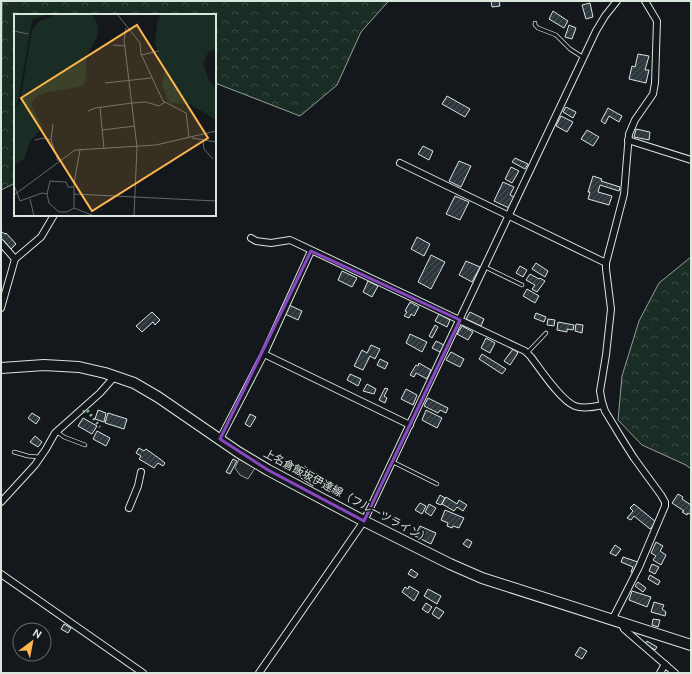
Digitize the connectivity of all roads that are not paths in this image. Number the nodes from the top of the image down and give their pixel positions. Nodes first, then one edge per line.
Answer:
1 (617, 1) edge
2 (646, 1) edge
3 (535, 23) dead end
4 (584, 58) junction
5 (628, 140) junction
6 (691, 160) edge
7 (400, 163) dead end
8 (53, 216) edge
9 (509, 217) junction
10 (251, 238) dead end
11 (1, 243) edge
12 (312, 251) junction
13 (15, 259) junction
14 (606, 263) junction
15 (485, 267) junction
16 (522, 285) dead end
17 (1, 308) edge
18 (460, 320) junction
19 (546, 333) dead end
20 (528, 353) junction
21 (264, 354) junction
22 (1, 368) edge
23 (115, 376) junction
24 (603, 405) junction
25 (410, 424) junction
26 (56, 431) junction
27 (220, 439) junction
28 (85, 445) dead end
29 (14, 452) dead end
30 (40, 458) junction
31 (393, 462) junction
32 (141, 472) dead end
33 (437, 484) dead end
34 (1, 502) edge
35 (129, 508) dead end
36 (364, 521) junction
37 (1, 574) edge
38 (612, 620) junction
39 (622, 624) junction
40 (691, 645) edge
41 (665, 664) junction
42 (143, 673) edge
43 (259, 673) edge
44 (660, 673) edge
45 (675, 673) edge

1 - 4 street
2 - 5 street
3 - 4 lane
4 - 9 street
5 - 6 street
5 - 14 street
7 - 9 street
8 - 13 street
9 - 14 street
9 - 15 street
10 - 12 street
11 - 13 street
12 - 18 street
12 - 21 street
13 - 17 street
14 - 24 street
15 - 16 lane
15 - 18 street
18 - 20 street
18 - 25 street
19 - 20 lane
20 - 24 street
21 - 25 street
21 - 27 street
22 - 23 main road, 上名倉飯坂伊達線（フルーツライン）
23 - 26 street
23 - 27 main road, 上名倉飯坂伊達線（フルーツライン）
24 - 38 street
25 - 31 street
26 - 28 lane
26 - 30 street
27 - 36 main road, 上名倉飯坂伊達線（フルーツライン）
29 - 30 lane
30 - 34 street
31 - 33 lane
31 - 36 street
32 - 35 street
36 - 38 main road, 上名倉飯坂伊達線（フルーツライン）
36 - 43 street
37 - 42 street
38 - 39 main road, 上名倉飯坂伊達線（フルーツライン）
39 - 40 main road, 上名倉飯坂伊達線（フルーツライン）
39 - 41 street
41 - 44 street
41 - 45 street

